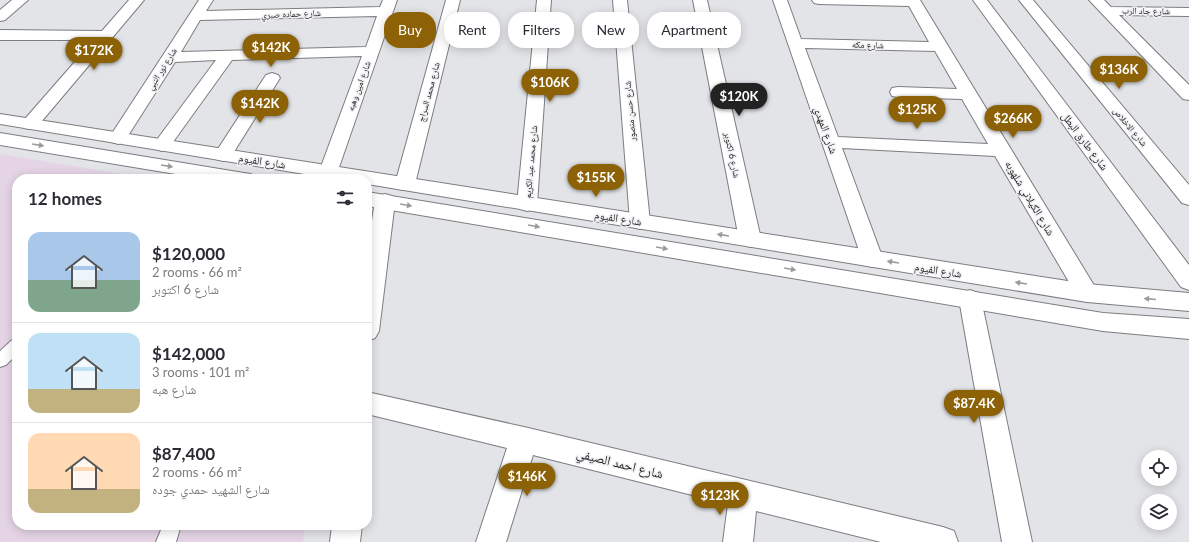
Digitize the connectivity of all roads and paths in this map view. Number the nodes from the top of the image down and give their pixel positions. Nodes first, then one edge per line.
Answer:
1 (21, 0) edge
2 (136, 0) edge
3 (206, 0) edge
4 (453, 0) edge
5 (544, 0) edge
6 (620, 0) edge
7 (700, 0) edge
8 (780, 0) edge
9 (819, 0) edge
10 (980, 0) edge
11 (1026, 0) edge
12 (1172, 0) edge
13 (913, 1) edge
14 (1101, 5) edge
15 (388, 6) edge
16 (1187, 13) edge
17 (195, 16) junction
18 (0, 17) edge
19 (0, 35) edge
20 (106, 36) junction
21 (796, 43) junction
22 (940, 47) junction
23 (372, 51) junction
24 (228, 55) junction
25 (169, 57) junction
26 (272, 78) dead end
27 (898, 92) dead end
28 (969, 94) junction
29 (1189, 95) edge
30 (0, 119) edge
31 (30, 124) junction
32 (0, 138) edge
33 (118, 138) junction
34 (831, 142) junction
35 (162, 145) junction
36 (1001, 150) junction
37 (223, 155) junction
38 (329, 172) junction
39 (214, 174) edge
40 (342, 174) edge
41 (372, 179) edge
42 (405, 184) junction
43 (1189, 198) edge
44 (376, 200) edge
45 (527, 204) junction
46 (640, 222) junction
47 (750, 240) junction
48 (372, 258) edge
49 (872, 259) junction
50 (1189, 281) edge
51 (1087, 293) junction
52 (970, 299) junction
53 (1189, 302) edge
54 (1189, 329) edge
55 (12, 349) edge
56 (0, 360) edge
57 (372, 404) edge
58 (524, 439) junction
59 (743, 495) junction
60 (170, 530) edge
61 (347, 530) edge
62 (166, 542) edge
63 (346, 542) edge
64 (491, 542) edge
65 (738, 542) edge
66 (943, 542) edge
67 (1017, 542) edge

1 - 18 street
2 - 20 street
3 - 17 street, شارع نور النبي
4 - 42 street, شارع محمد السراج
5 - 45 street, شارع محمد عبد الكريم
6 - 46 street, شارع حسن منصور
7 - 47 street, شارع 6 اكتوبر
8 - 21 street, شارع المهدي
9 - 13 street
10 - 50 street, شارع طارق البطل
11 - 43 street, شارع الاخلاص
12 - 16 street
13 - 22 street, شارع الكيلاني شلهوبه
14 - 16 street, شارع جاد الرب
14 - 29 street
15 - 17 street, شارع حماده صبري
15 - 23 street, شارع امين وهبه
17 - 25 street, شارع نور النبي
19 - 20 street
20 - 31 street
21 - 22 street, شارع مكه
21 - 34 street, شارع المهدي
22 - 28 street, شارع الكيلاني شلهوبه
23 - 24 street
23 - 38 street, شارع امين وهبه
24 - 25 street
24 - 35 street
25 - 33 street, شارع نور النبي
26 - 37 street
27 - 28 street
28 - 36 street, شارع الكيلاني شلهوبه
30 - 31 street, شارع الفيوم
31 - 33 street, شارع الفيوم
32 -> 39 street, شارع الفيوم
33 - 35 street, شارع الفيوم
34 - 36 street
34 - 49 street, شارع المهدي
35 - 37 street, شارع الفيوم
36 - 51 street, شارع الكيلاني شلهوبه
37 - 38 street, شارع الفيوم
38 - 40 street, شارع الفيوم
41 - 42 street, شارع الفيوم
42 - 45 street, شارع الفيوم
44 - 48 street
44 -> 52 street, شارع الفيوم
45 - 46 street, شارع الفيوم
47 -> 46 street, شارع الفيوم
47 - 49 street, شارع الفيوم
51 -> 49 street, شارع الفيوم
53 -> 51 street, شارع الفيوم
52 - 54 street, شارع الفيوم
52 - 67 street
55 - 56 lane
57 - 58 street, شارع احمد الصيفي
58 - 59 street, شارع احمد الصيفي
58 - 64 street
59 - 65 street
59 - 66 street, شارع احمد الصيفي
60 - 62 lane
61 - 63 street

